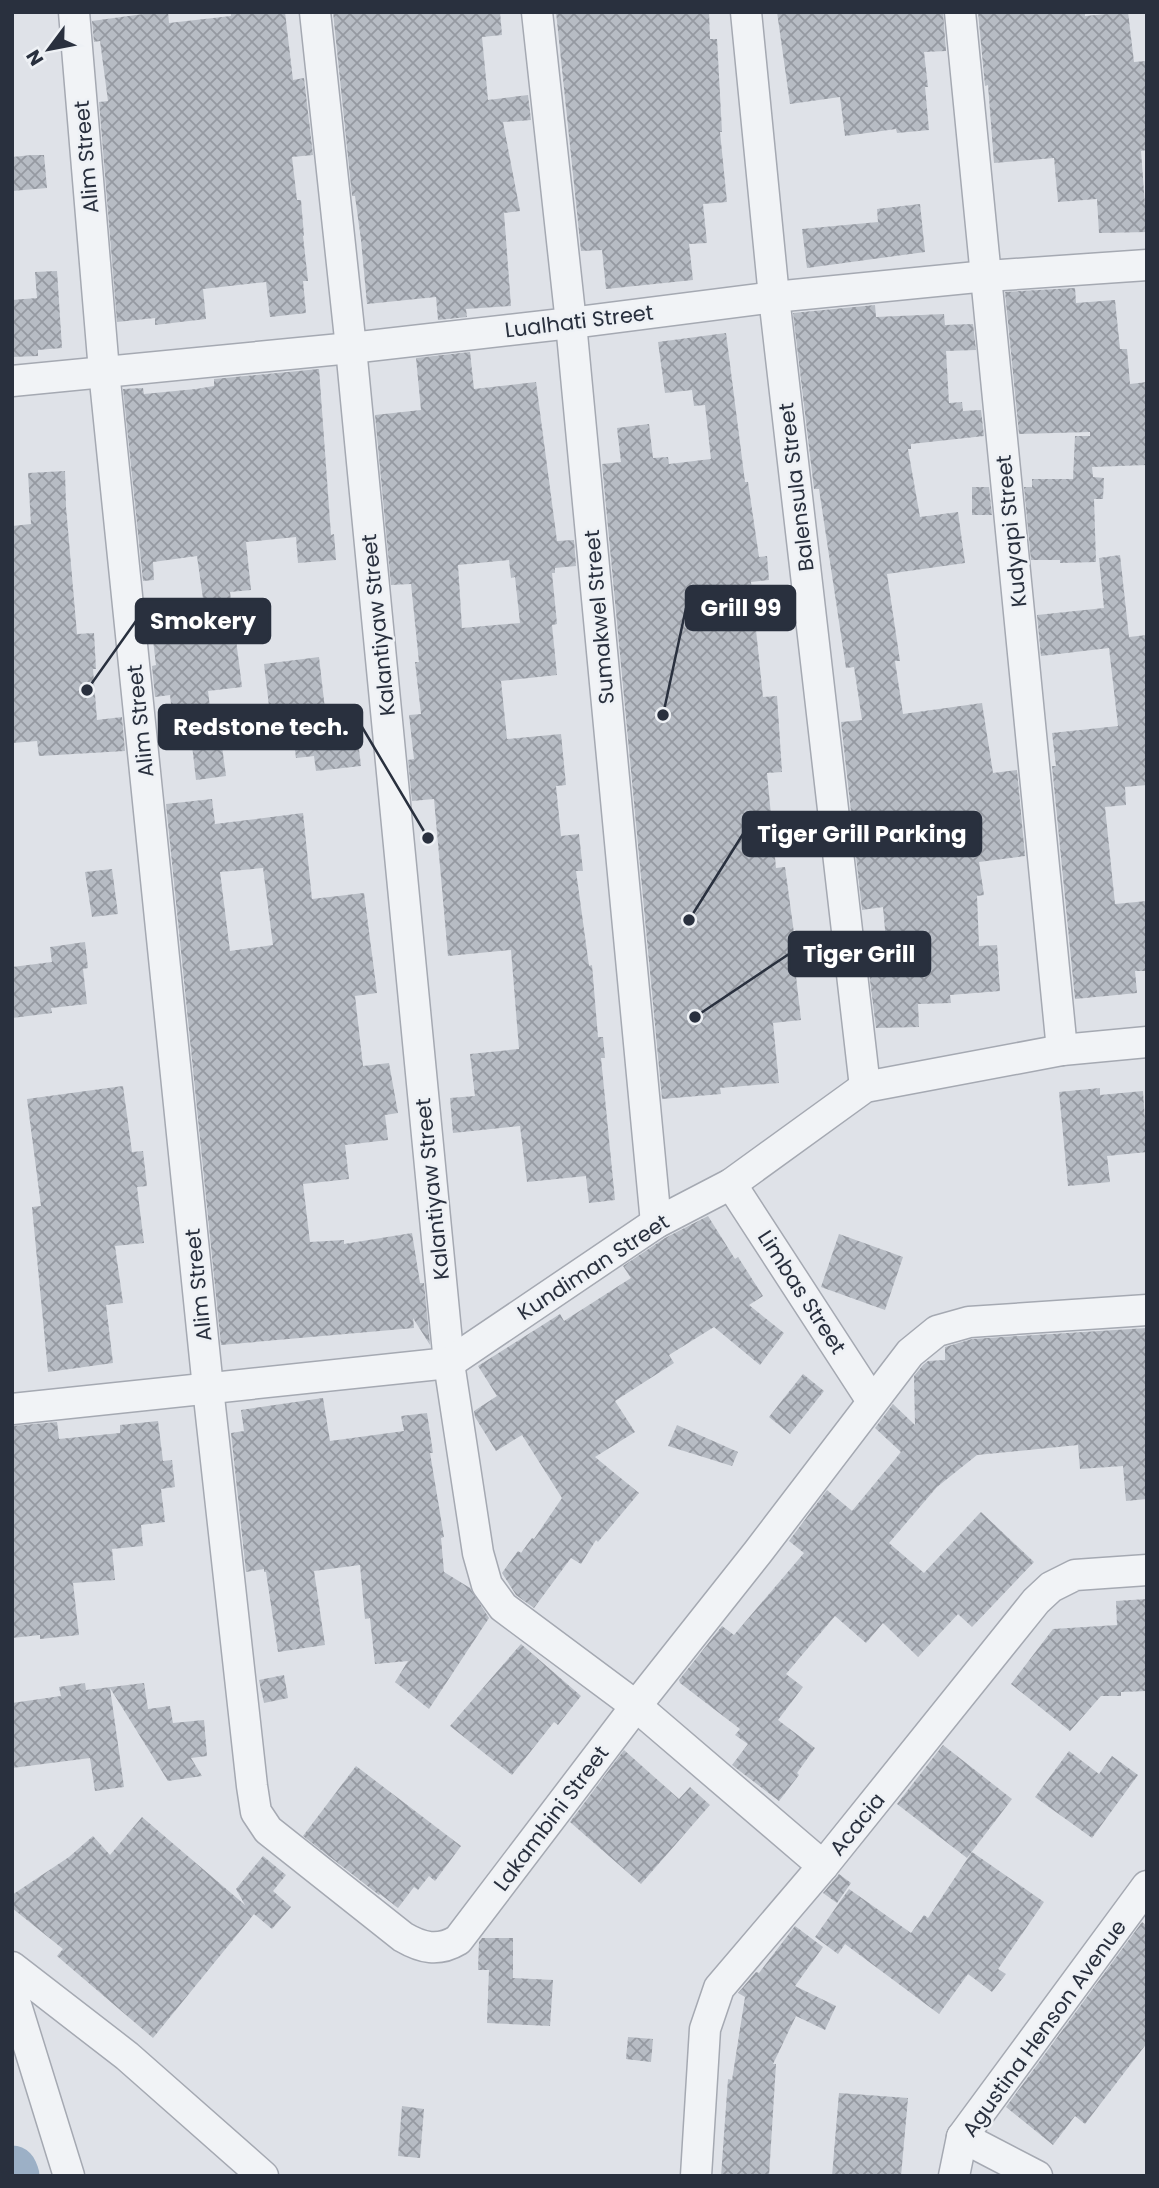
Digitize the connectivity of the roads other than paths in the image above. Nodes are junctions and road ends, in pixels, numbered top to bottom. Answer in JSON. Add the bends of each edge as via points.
{"nodes":[{"id":1,"x":74,"y":12,"type":"edge"},
{"id":2,"x":315,"y":12,"type":"edge"},
{"id":3,"x":537,"y":12,"type":"edge"},
{"id":4,"x":746,"y":12,"type":"edge"},
{"id":5,"x":960,"y":12,"type":"edge"},
{"id":6,"x":1147,"y":265,"type":"edge"},
{"id":7,"x":986,"y":276,"type":"junction"},
{"id":8,"x":774,"y":297,"type":"junction"},
{"id":9,"x":571,"y":323,"type":"junction"},
{"id":10,"x":351,"y":348,"type":"junction"},
{"id":11,"x":104,"y":371,"type":"junction"},
{"id":12,"x":12,"y":381,"type":"edge"},
{"id":13,"x":1147,"y":1042,"type":"edge"},
{"id":14,"x":1062,"y":1050,"type":"junction"},
{"id":15,"x":865,"y":1087,"type":"junction"},
{"id":16,"x":731,"y":1184,"type":"junction"},
{"id":17,"x":656,"y":1223,"type":"junction"},
{"id":18,"x":1147,"y":1310,"type":"edge"},
{"id":19,"x":449,"y":1363,"type":"junction"},
{"id":20,"x":208,"y":1388,"type":"junction"},
{"id":21,"x":872,"y":1401,"type":"junction"},
{"id":22,"x":12,"y":1409,"type":"edge"},
{"id":23,"x":1147,"y":1570,"type":"edge"},
{"id":24,"x":636,"y":1706,"type":"junction"},
{"id":25,"x":824,"y":1866,"type":"junction"},
{"id":26,"x":1147,"y":1885,"type":"edge"},
{"id":27,"x":12,"y":1967,"type":"edge"},
{"id":28,"x":12,"y":1992,"type":"edge"},
{"id":29,"x":962,"y":2137,"type":"junction"},
{"id":30,"x":69,"y":2176,"type":"edge"},
{"id":31,"x":263,"y":2176,"type":"edge"},
{"id":32,"x":696,"y":2176,"type":"edge"},
{"id":33,"x":954,"y":2176,"type":"edge"},
{"id":34,"x":1037,"y":2176,"type":"edge"}],
"edges":[{"from":1,"to":11,"type":"street","name":"Alim Street"},
{"from":2,"to":10,"type":"street","name":"Kalantiyaw Street"},
{"from":3,"to":9,"type":"street","name":"Sumakwel Street"},
{"from":4,"to":8,"type":"street","name":"Balensula Street"},
{"from":5,"to":7,"type":"street","name":"Kudyapi Street"},
{"from":6,"to":7,"type":"street","name":"Lualhati Street"},
{"from":7,"to":8,"type":"street","name":"Lualhati Street"},
{"from":7,"to":14,"type":"street","name":"Kudyapi Street"},
{"from":8,"to":9,"type":"street","name":"Lualhati Street"},
{"from":8,"to":15,"type":"street","name":"Balensula Street"},
{"from":9,"to":10,"type":"street","name":"Lualhati Street"},
{"from":9,"to":17,"type":"street","name":"Sumakwel Street"},
{"from":10,"to":11,"type":"street","name":"Lualhati Street"},
{"from":10,"to":19,"type":"street","name":"Kalantiyaw Street"},
{"from":11,"to":12,"type":"street","name":"Lualhati Street"},
{"from":11,"to":20,"type":"street","name":"Alim Street"},
{"from":13,"to":14,"type":"street","name":"Kundiman Street"},
{"from":14,"to":15,"type":"street","name":"Kundiman Street"},
{"from":15,"to":16,"type":"street","name":"Kundiman Street"},
{"from":16,"to":17,"type":"street","name":"Kundiman Street"},
{"from":16,"to":21,"type":"street","name":"Limbas Street"},
{"from":17,"to":19,"type":"street","name":"Kundiman Street"},
{"from":18,"to":21,"type":"street","name":"Lakambini Street","via":[[969,1322],[937,1331],[910,1353]]},
{"from":19,"to":20,"type":"street","name":"Kundiman Street"},
{"from":19,"to":24,"type":"street","name":"Kalantiyaw Street","via":[[486,1585],[503,1607]]},
{"from":20,"to":22,"type":"street","name":"Kundiman Street"},
{"from":20,"to":24,"type":"street","name":"Lakambini Street","via":[[256,1812],[268,1830],[403,1937],[421,1947],[445,1947],[458,1940]]},
{"from":21,"to":24,"type":"street","name":"Lakambini Street"},
{"from":23,"to":25,"type":"street","name":"Acacia","via":[[1075,1575],[1035,1601]]},
{"from":24,"to":25,"type":"street","name":"Kalantiyaw Street"},
{"from":25,"to":32,"type":"street","name":"Acacia","via":[[719,1988],[705,2029]]},
{"from":26,"to":29,"type":"street","name":"Agustina Henson Avenue"},
{"from":27,"to":31,"type":"street","via":[[127,2056]]},
{"from":28,"to":30,"type":"street"},
{"from":29,"to":33,"type":"street","name":"Agustina Henson Avenue"},
{"from":29,"to":34,"type":"street"}]}
